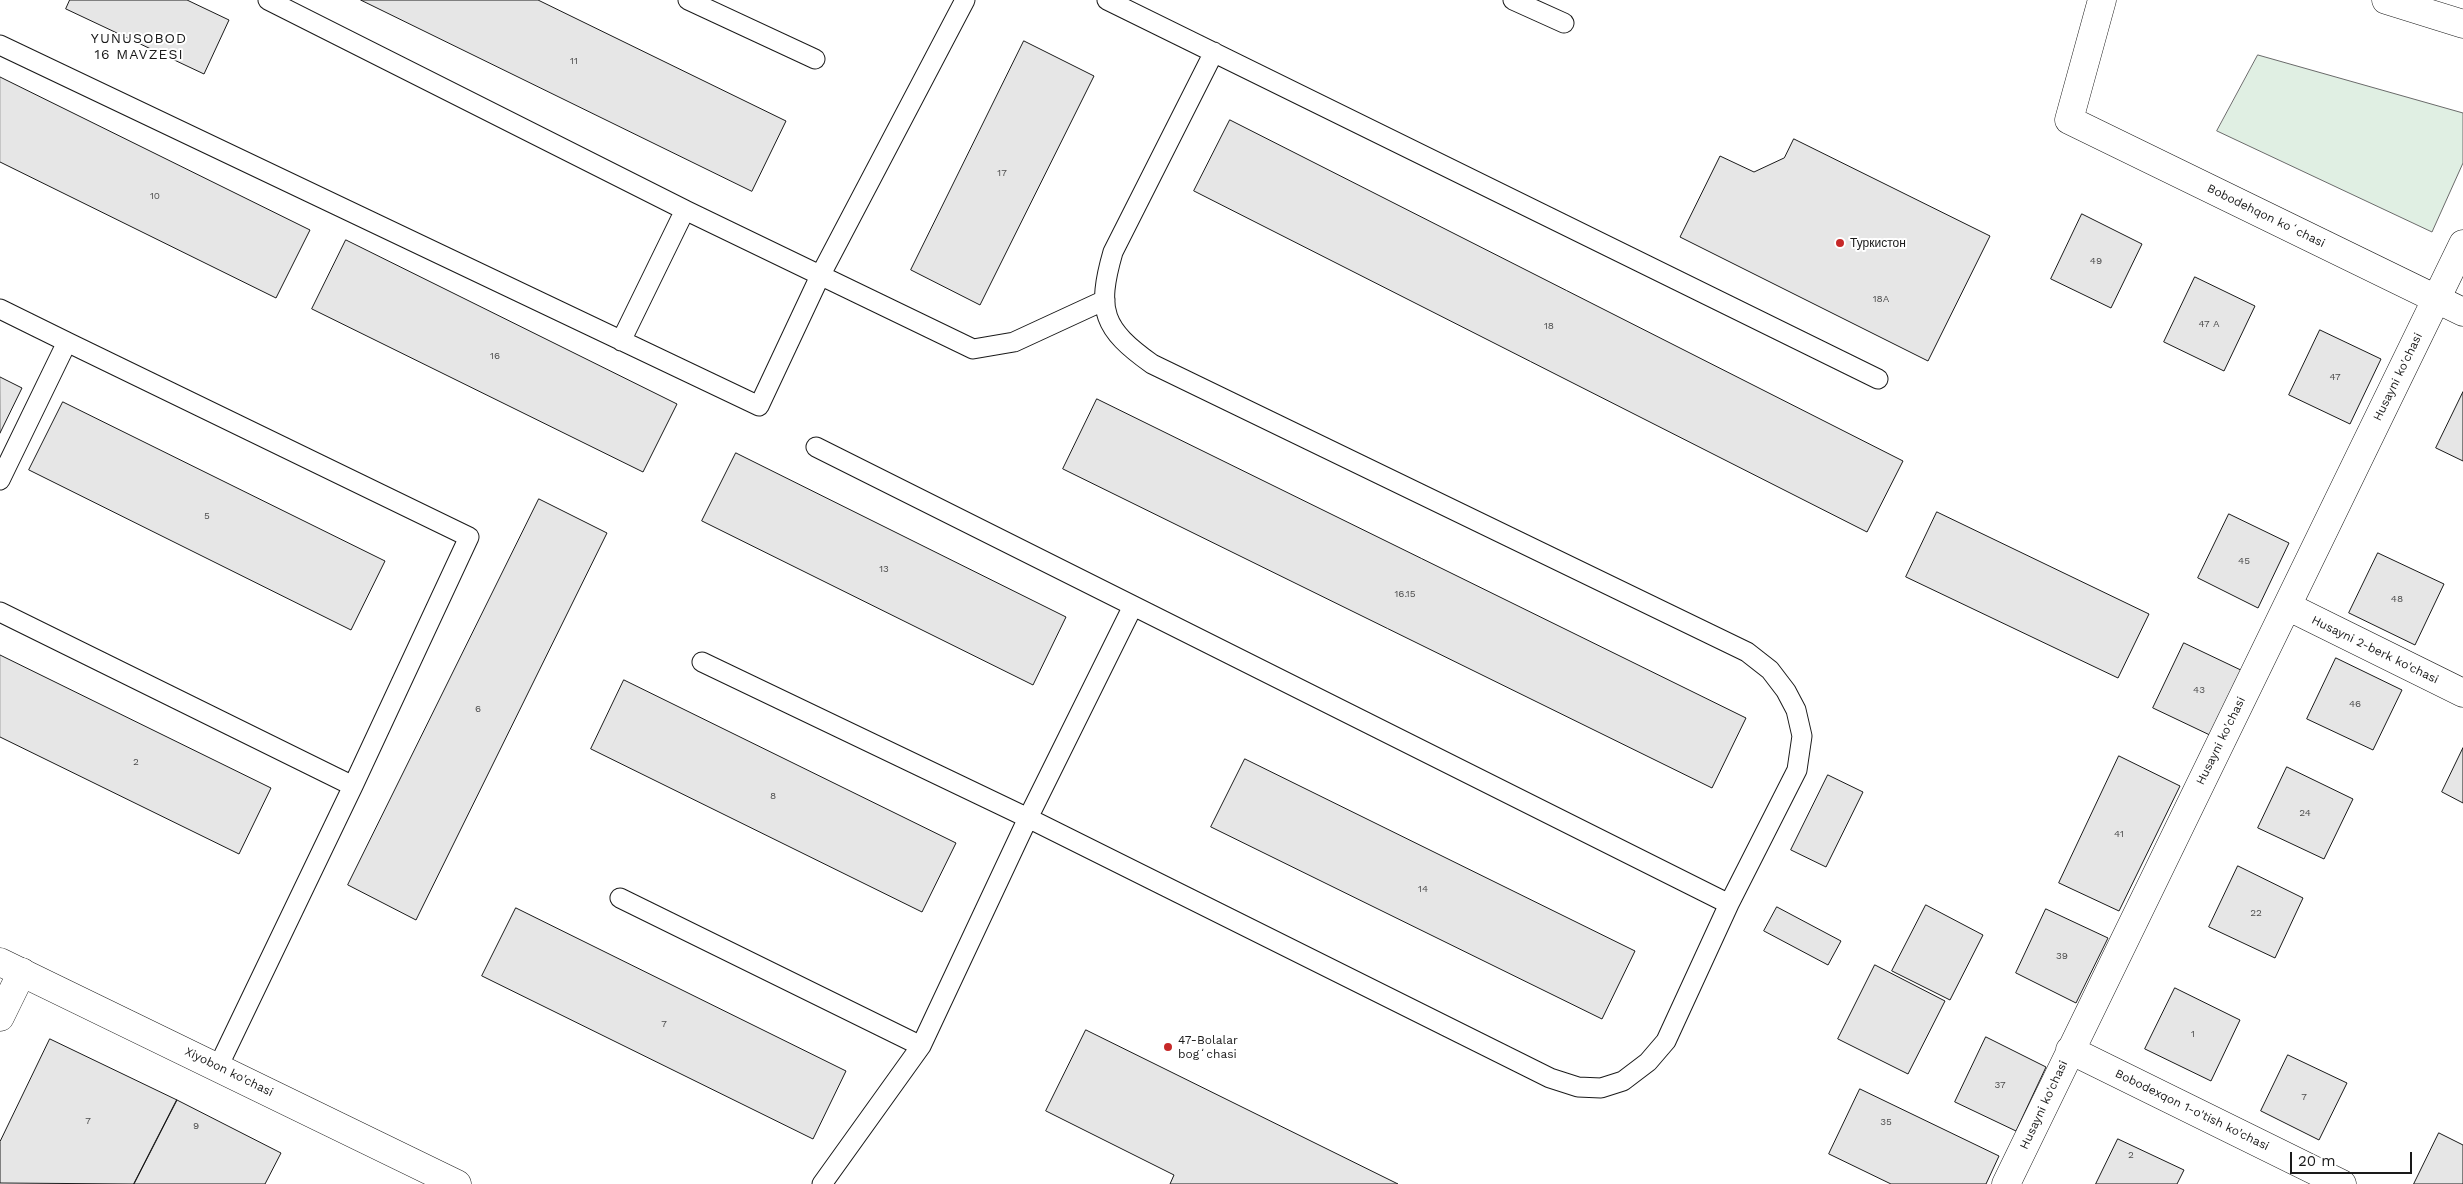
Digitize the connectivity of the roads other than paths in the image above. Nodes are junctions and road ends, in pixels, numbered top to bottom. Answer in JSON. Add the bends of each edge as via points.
{"nodes":[{"id":1,"x":268,"y":0,"type":"edge"},
{"id":2,"x":688,"y":0,"type":"edge"},
{"id":3,"x":965,"y":0,"type":"edge"},
{"id":4,"x":1107,"y":0,"type":"edge"},
{"id":5,"x":1513,"y":0,"type":"edge"},
{"id":6,"x":2102,"y":0,"type":"edge"},
{"id":7,"x":2386,"y":0,"type":"edge"},
{"id":8,"x":1564,"y":23,"type":"dead end"},
{"id":9,"x":2463,"y":24,"type":"edge"},
{"id":10,"x":0,"y":45,"type":"edge"},
{"id":11,"x":1214,"y":52,"type":"junction"},
{"id":12,"x":815,"y":59,"type":"dead end"},
{"id":13,"x":684,"y":210,"type":"junction"},
{"id":14,"x":2463,"y":244,"type":"edge"},
{"id":15,"x":820,"y":276,"type":"junction"},
{"id":16,"x":2436,"y":299,"type":"junction"},
{"id":17,"x":1105,"y":300,"type":"junction"},
{"id":18,"x":0,"y":309,"type":"edge"},
{"id":19,"x":2463,"y":312,"type":"edge"},
{"id":20,"x":621,"y":341,"type":"junction"},
{"id":21,"x":67,"y":342,"type":"junction"},
{"id":22,"x":1878,"y":379,"type":"dead end"},
{"id":23,"x":816,"y":447,"type":"dead end"},
{"id":24,"x":0,"y":480,"type":"edge"},
{"id":25,"x":1133,"y":606,"type":"junction"},
{"id":26,"x":2287,"y":606,"type":"junction"},
{"id":27,"x":0,"y":612,"type":"edge"},
{"id":28,"x":702,"y":662,"type":"dead end"},
{"id":29,"x":2463,"y":693,"type":"edge"},
{"id":30,"x":353,"y":786,"type":"junction"},
{"id":31,"x":1028,"y":818,"type":"junction"},
{"id":32,"x":620,"y":898,"type":"dead end"},
{"id":33,"x":1729,"y":904,"type":"junction"},
{"id":34,"x":11,"y":967,"type":"edge"},
{"id":35,"x":0,"y":1017,"type":"edge"},
{"id":36,"x":921,"y":1046,"type":"junction"},
{"id":37,"x":2070,"y":1050,"type":"junction"},
{"id":38,"x":218,"y":1067,"type":"junction"},
{"id":39,"x":457,"y":1184,"type":"edge"},
{"id":40,"x":822,"y":1184,"type":"edge"},
{"id":41,"x":2006,"y":1184,"type":"edge"},
{"id":42,"x":2342,"y":1184,"type":"edge"}],
"edges":[{"from":1,"to":13,"type":"lane"},
{"from":2,"to":12,"type":"lane"},
{"from":3,"to":15,"type":"lane"},
{"from":4,"to":11,"type":"lane"},
{"from":5,"to":8,"type":"lane"},
{"from":6,"to":16,"type":"main road","name":"Bobodehqon koʻchasi","via":[[2069,120]]},
{"from":7,"to":9,"type":"main road"},
{"from":10,"to":20,"type":"lane"},
{"from":11,"to":17,"type":"lane","via":[[1113,252],[1106,276]]},
{"from":11,"to":22,"type":"lane"},
{"from":13,"to":15,"type":"lane"},
{"from":13,"to":20,"type":"lane"},
{"from":14,"to":16,"type":"main road","name":"Husayni ko'chasi"},
{"from":15,"to":17,"type":"lane","via":[[973,349],[1014,342]]},
{"from":15,"to":20,"type":"lane","via":[[759,406]]},
{"from":16,"to":19,"type":"main road","name":"Bobodehqon koʻchasi"},
{"from":16,"to":26,"type":"main road","name":"Husayni ko'chasi"},
{"from":17,"to":33,"type":"lane","via":[[1110,325],[1126,345],[1152,364],[1747,652],[1770,670],[1796,710],[1802,736],[1797,770]]},
{"from":18,"to":21,"type":"lane"},
{"from":21,"to":24,"type":"lane"},
{"from":21,"to":30,"type":"lane","via":[[469,537]]},
{"from":23,"to":25,"type":"lane"},
{"from":25,"to":31,"type":"lane"},
{"from":25,"to":33,"type":"lane"},
{"from":26,"to":29,"type":"main road","name":"Husayni 2-berk ko'chasi"},
{"from":26,"to":37,"type":"main road","name":"Husayni ko'chasi"},
{"from":27,"to":30,"type":"lane"},
{"from":28,"to":31,"type":"lane"},
{"from":30,"to":38,"type":"lane"},
{"from":31,"to":33,"type":"lane","via":[[1550,1078],[1578,1087],[1601,1088],[1623,1081],[1648,1062],[1666,1041]]},
{"from":31,"to":36,"type":"lane"},
{"from":32,"to":36,"type":"lane"},
{"from":34,"to":35,"type":"main road"},
{"from":34,"to":38,"type":"main road","name":"Xiyobon ko'chasi"},
{"from":36,"to":40,"type":"lane"},
{"from":37,"to":41,"type":"main road","name":"Husayni ko'chasi"},
{"from":37,"to":42,"type":"main road","name":"Bobodexqon 1-o'tish ko'chasi"},
{"from":38,"to":39,"type":"main road","name":"Xiyobon ko'chasi"}]}
